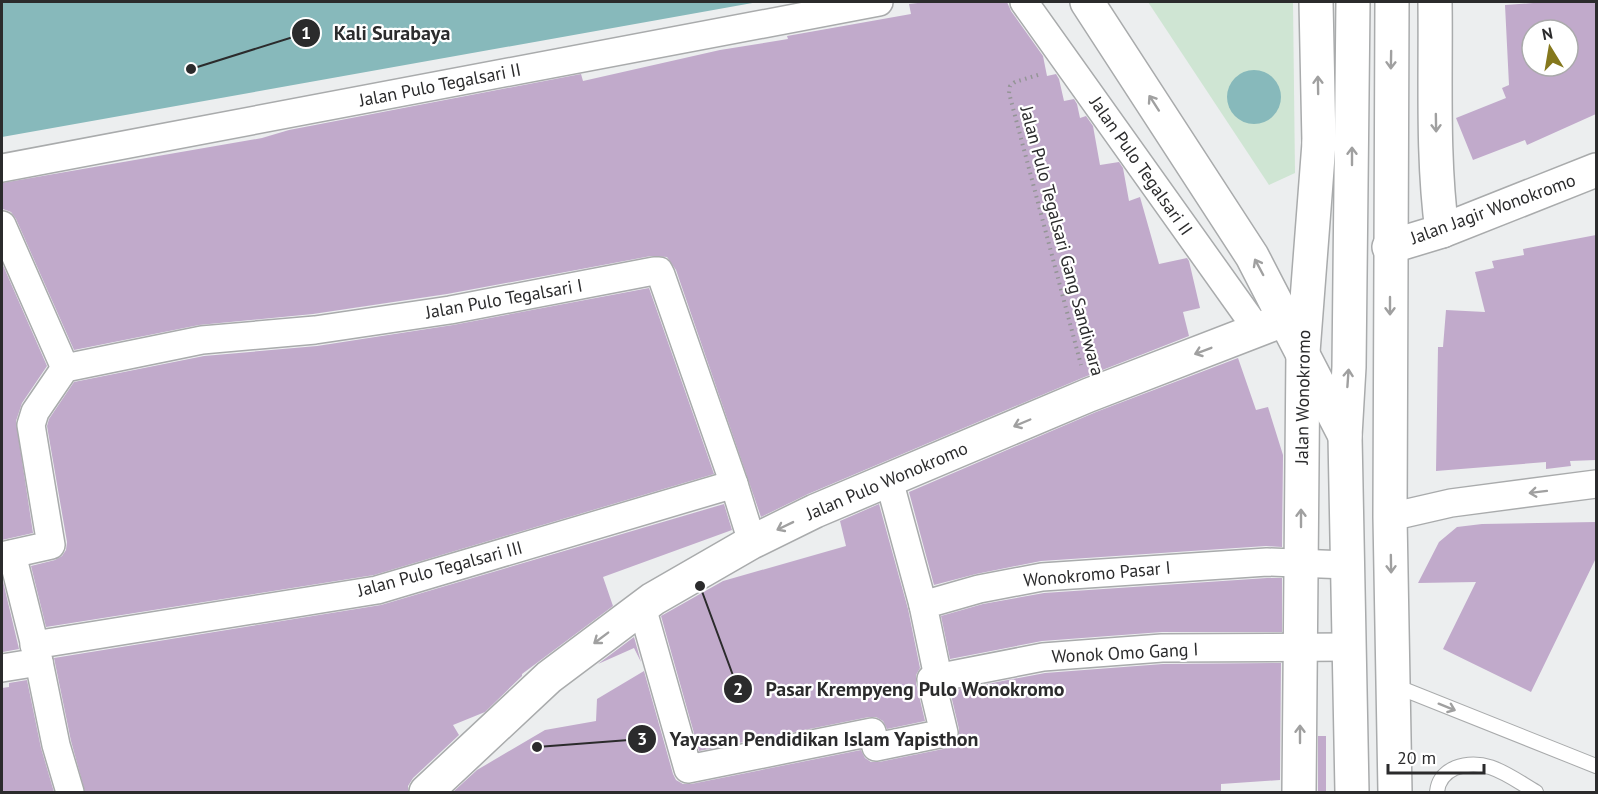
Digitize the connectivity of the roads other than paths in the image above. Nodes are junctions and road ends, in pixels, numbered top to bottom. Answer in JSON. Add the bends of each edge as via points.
{"nodes":[{"id":1,"x":879,"y":2,"type":"edge"},
{"id":2,"x":1024,"y":2,"type":"edge"},
{"id":3,"x":1087,"y":2,"type":"edge"},
{"id":4,"x":1316,"y":2,"type":"edge"},
{"id":5,"x":1353,"y":2,"type":"edge"},
{"id":6,"x":1392,"y":2,"type":"edge"},
{"id":7,"x":1435,"y":2,"type":"edge"},
{"id":8,"x":1319,"y":143,"type":"junction"},
{"id":9,"x":2,"y":168,"type":"edge"},
{"id":10,"x":1596,"y":170,"type":"edge"},
{"id":11,"x":2,"y":225,"type":"edge"},
{"id":12,"x":1442,"y":231,"type":"junction"},
{"id":13,"x":1351,"y":235,"type":"junction"},
{"id":14,"x":1389,"y":247,"type":"junction"},
{"id":15,"x":1272,"y":324,"type":"junction"},
{"id":16,"x":1303,"y":352,"type":"junction"},
{"id":17,"x":65,"y":368,"type":"junction"},
{"id":18,"x":1345,"y":436,"type":"junction"},
{"id":19,"x":889,"y":480,"type":"junction"},
{"id":20,"x":734,"y":484,"type":"junction"},
{"id":21,"x":1596,"y":484,"type":"edge"},
{"id":22,"x":1390,"y":517,"type":"junction"},
{"id":23,"x":752,"y":542,"type":"junction"},
{"id":24,"x":7,"y":555,"type":"edge"},
{"id":25,"x":1347,"y":565,"type":"junction"},
{"id":26,"x":923,"y":605,"type":"junction"},
{"id":27,"x":642,"y":608,"type":"junction"},
{"id":28,"x":1349,"y":647,"type":"junction"},
{"id":29,"x":37,"y":653,"type":"junction"},
{"id":30,"x":2,"y":668,"type":"edge"},
{"id":31,"x":938,"y":677,"type":"junction"},
{"id":32,"x":1393,"y":685,"type":"junction"},
{"id":33,"x":1596,"y":766,"type":"edge"},
{"id":34,"x":70,"y":792,"type":"edge"},
{"id":35,"x":426,"y":792,"type":"edge"},
{"id":36,"x":1299,"y":792,"type":"edge"},
{"id":37,"x":1352,"y":792,"type":"edge"},
{"id":38,"x":1395,"y":792,"type":"edge"},
{"id":39,"x":1437,"y":792,"type":"edge"},
{"id":40,"x":1536,"y":792,"type":"edge"}],
"edges":[{"from":1,"to":9,"type":"street","name":"Jalan Pulo Tegalsari II"},
{"from":2,"to":15,"type":"street","name":"Jalan Pulo Tegalsari II"},
{"from":15,"to":3,"type":"main road","one_way":true,"via":[[1252,256]]},
{"from":8,"to":4,"type":"main road","name":"Jalan Wonokromo","one_way":true},
{"from":13,"to":5,"type":"main road","one_way":true},
{"from":6,"to":14,"type":"main road","one_way":true},
{"from":7,"to":12,"type":"main road","one_way":true,"via":[[1436,161]]},
{"from":8,"to":13,"type":"main road"},
{"from":8,"to":16,"type":"main road","name":"Jalan Wonokromo"},
{"from":10,"to":12,"type":"main road","name":"Jalan Jagir Wonokromo"},
{"from":11,"to":17,"type":"street"},
{"from":12,"to":14,"type":"main road","name":"Jalan Jagir Wonokromo"},
{"from":18,"to":13,"type":"main road","one_way":true},
{"from":14,"to":22,"type":"main road","one_way":true},
{"from":15,"to":16,"type":"main road"},
{"from":15,"to":19,"type":"main road","name":"Jalan Pulo Wonokromo","one_way":true,"via":[[1089,395]]},
{"from":16,"to":18,"type":"main road"},
{"from":36,"to":16,"type":"main road","name":"Jalan Wonokromo","one_way":true},
{"from":17,"to":20,"type":"street","name":"Jalan Pulo Tegalsari I","via":[[202,340],[315,330],[450,310],[659,271]]},
{"from":17,"to":24,"type":"street","via":[[32,417],[51,545]]},
{"from":18,"to":25,"type":"main road"},
{"from":19,"to":23,"type":"main road","name":"Jalan Pulo Wonokromo","one_way":true},
{"from":19,"to":26,"type":"street"},
{"from":20,"to":23,"type":"street","name":"Jalan Pulo Tegalsari I"},
{"from":20,"to":29,"type":"street","name":"Jalan Pulo Tegalsari III","via":[[377,590]]},
{"from":21,"to":22,"type":"street","one_way":true,"via":[[1451,503]]},
{"from":22,"to":32,"type":"main road","one_way":true},
{"from":23,"to":27,"type":"main road","name":"Jalan Pulo Wonokromo"},
{"from":24,"to":29,"type":"street"},
{"from":25,"to":26,"type":"street","name":"Wonokromo Pasar I","via":[[1267,562],[1042,577]]},
{"from":25,"to":28,"type":"main road"},
{"from":26,"to":31,"type":"street"},
{"from":27,"to":31,"type":"street","via":[[688,769],[872,732],[876,747],[944,732],[931,679]]},
{"from":27,"to":35,"type":"main road","name":"Jalan Pulo Wonokromo","one_way":true,"via":[[549,677]]},
{"from":28,"to":31,"type":"street","name":"Wonok Omo Gang I","via":[[1162,648],[1043,657]]},
{"from":28,"to":37,"type":"main road"},
{"from":29,"to":30,"type":"street","name":"Jalan Pulo Tegalsari III"},
{"from":29,"to":34,"type":"street"},
{"from":32,"to":33,"type":"lane","one_way":true},
{"from":32,"to":38,"type":"main road"},
{"from":39,"to":40,"type":"lane","via":[[1441,778],[1449,770],[1473,763],[1497,769]]}]}
